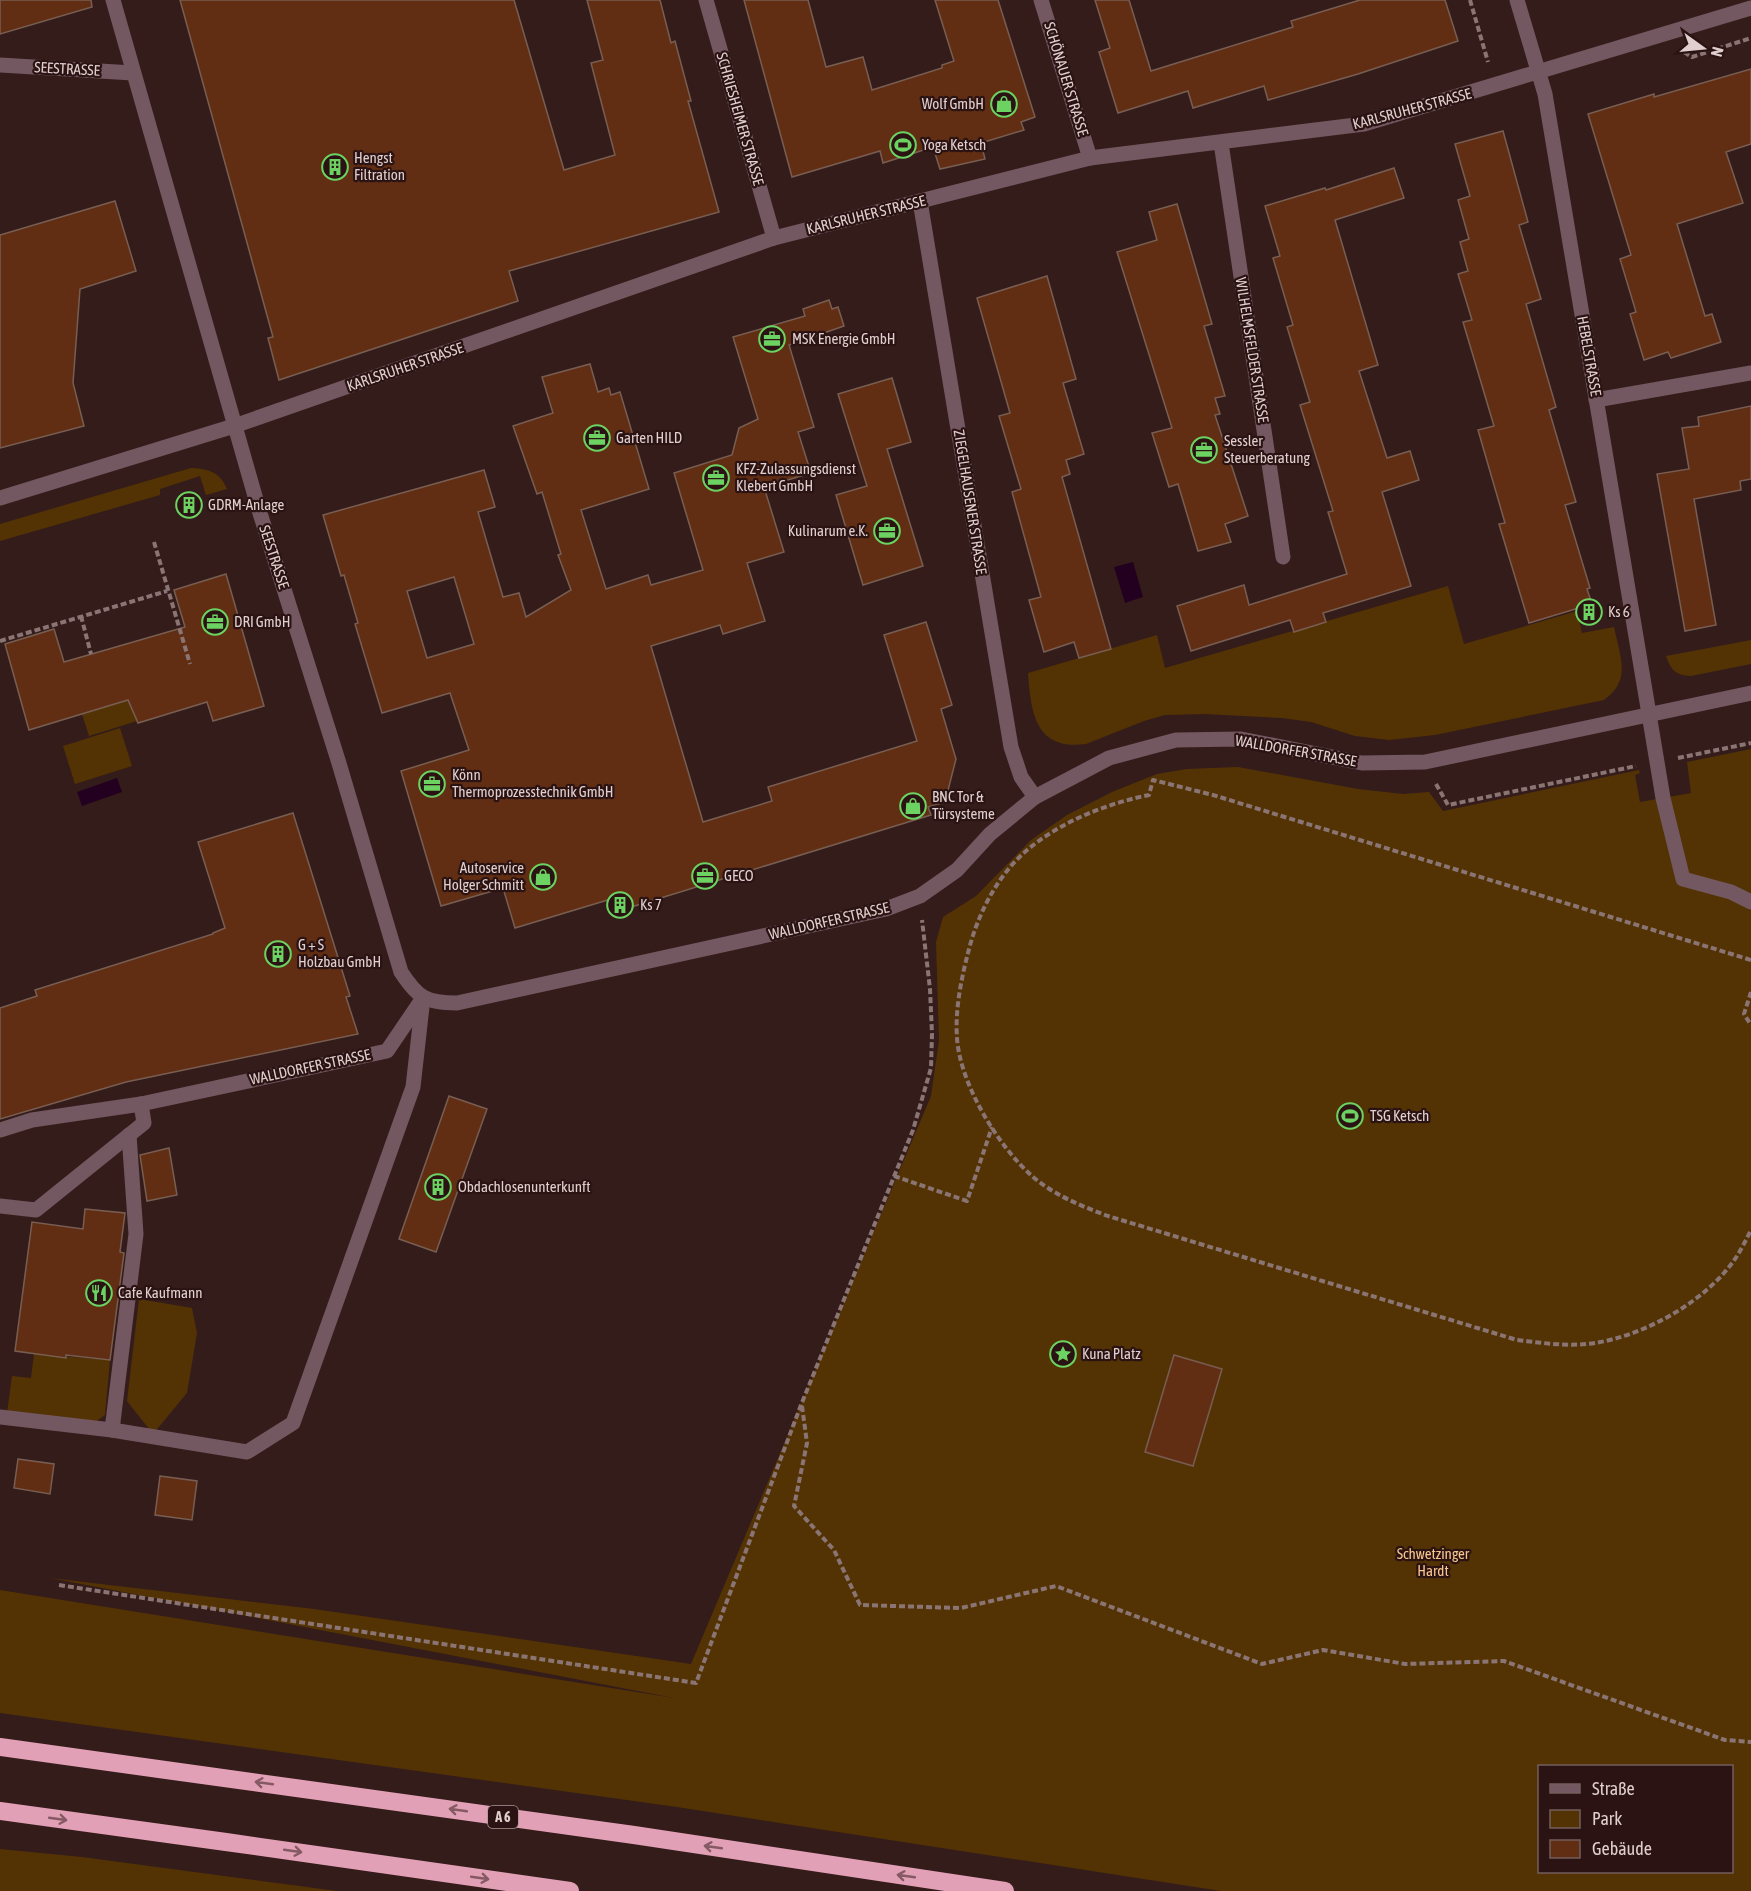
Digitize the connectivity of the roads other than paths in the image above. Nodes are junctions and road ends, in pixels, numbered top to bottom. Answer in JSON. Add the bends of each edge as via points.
{"nodes":[{"id":1,"x":113,"y":0,"type":"edge"},
{"id":2,"x":706,"y":0,"type":"edge"},
{"id":3,"x":1041,"y":0,"type":"edge"},
{"id":4,"x":1517,"y":0,"type":"edge"},
{"id":5,"x":1751,"y":8,"type":"edge"},
{"id":6,"x":0,"y":65,"type":"edge"},
{"id":7,"x":1539,"y":72,"type":"junction"},
{"id":8,"x":133,"y":73,"type":"junction"},
{"id":9,"x":1221,"y":143,"type":"junction"},
{"id":10,"x":1090,"y":158,"type":"junction"},
{"id":11,"x":920,"y":201,"type":"junction"},
{"id":12,"x":774,"y":238,"type":"junction"},
{"id":13,"x":1751,"y":373,"type":"edge"},
{"id":14,"x":1596,"y":400,"type":"junction"},
{"id":15,"x":234,"y":426,"type":"junction"},
{"id":16,"x":0,"y":498,"type":"edge"},
{"id":17,"x":1283,"y":557,"type":"dead end"},
{"id":18,"x":1751,"y":693,"type":"edge"},
{"id":19,"x":1648,"y":714,"type":"junction"},
{"id":20,"x":1035,"y":797,"type":"junction"},
{"id":21,"x":1751,"y":902,"type":"edge"},
{"id":22,"x":423,"y":998,"type":"junction"},
{"id":23,"x":141,"y":1104,"type":"junction"},
{"id":24,"x":0,"y":1130,"type":"edge"},
{"id":25,"x":129,"y":1135,"type":"junction"},
{"id":26,"x":0,"y":1206,"type":"edge"},
{"id":27,"x":0,"y":1417,"type":"edge"},
{"id":28,"x":112,"y":1430,"type":"junction"},
{"id":29,"x":0,"y":1747,"type":"edge"},
{"id":30,"x":0,"y":1812,"type":"edge"},
{"id":31,"x":570,"y":1891,"type":"edge"},
{"id":32,"x":1005,"y":1891,"type":"edge"}],
"edges":[{"from":1,"to":8,"type":"street","name":"SEESTRASSE"},
{"from":2,"to":12,"type":"street","name":"SCHRIESHEIMER STRASSE"},
{"from":3,"to":10,"type":"street","name":"SCHÖNAUER STRASSE"},
{"from":4,"to":7,"type":"street","name":"HEBELSTRASSE"},
{"from":5,"to":7,"type":"street","name":"KARLSRUHER STRASSE"},
{"from":6,"to":8,"type":"street","name":"SEESTRASSE"},
{"from":7,"to":9,"type":"street","name":"KARLSRUHER STRASSE","via":[[1364,124]]},
{"from":7,"to":14,"type":"street","name":"HEBELSTRASSE"},
{"from":8,"to":15,"type":"street","name":"SEESTRASSE"},
{"from":9,"to":10,"type":"street","name":"KARLSRUHER STRASSE"},
{"from":9,"to":17,"type":"street","name":"WILHELMSFELDER STRASSE"},
{"from":10,"to":11,"type":"street","name":"KARLSRUHER STRASSE"},
{"from":11,"to":12,"type":"street","name":"KARLSRUHER STRASSE"},
{"from":11,"to":20,"type":"street","name":"ZIEGELHAUSENER STRASSE","via":[[1011,747],[1021,777]]},
{"from":12,"to":15,"type":"street","name":"KARLSRUHER STRASSE"},
{"from":13,"to":14,"type":"street"},
{"from":14,"to":19,"type":"street","name":"HEBELSTRASSE"},
{"from":15,"to":16,"type":"street","name":"KARLSRUHER STRASSE"},
{"from":15,"to":22,"type":"street","name":"SEESTRASSE","via":[[401,972]]},
{"from":18,"to":19,"type":"street","name":"WALLDORFER STRASSE"},
{"from":19,"to":20,"type":"street","name":"WALLDORFER STRASSE","via":[[1425,762],[1362,763],[1242,739],[1176,740],[1109,758]]},
{"from":19,"to":21,"type":"street","name":"HEBELSTRASSE","via":[[1683,879],[1731,892]]},
{"from":20,"to":22,"type":"street","name":"WALLDORFER STRASSE","via":[[990,834],[957,870],[920,896],[886,909],[457,1003]]},
{"from":22,"to":23,"type":"street","name":"WALLDORFER STRASSE","via":[[387,1051]]},
{"from":22,"to":28,"type":"street","via":[[413,1087],[293,1423],[247,1452]]},
{"from":23,"to":24,"type":"street","name":"WALLDORFER STRASSE","via":[[32,1120]]},
{"from":23,"to":25,"type":"street","via":[[144,1123]]},
{"from":25,"to":26,"type":"street","via":[[36,1210]]},
{"from":25,"to":28,"type":"street","via":[[136,1234]]},
{"from":27,"to":28,"type":"street"},
{"from":32,"to":29,"type":"highway","number":"A 6","one_way":true},
{"from":30,"to":31,"type":"highway","one_way":true}]}
